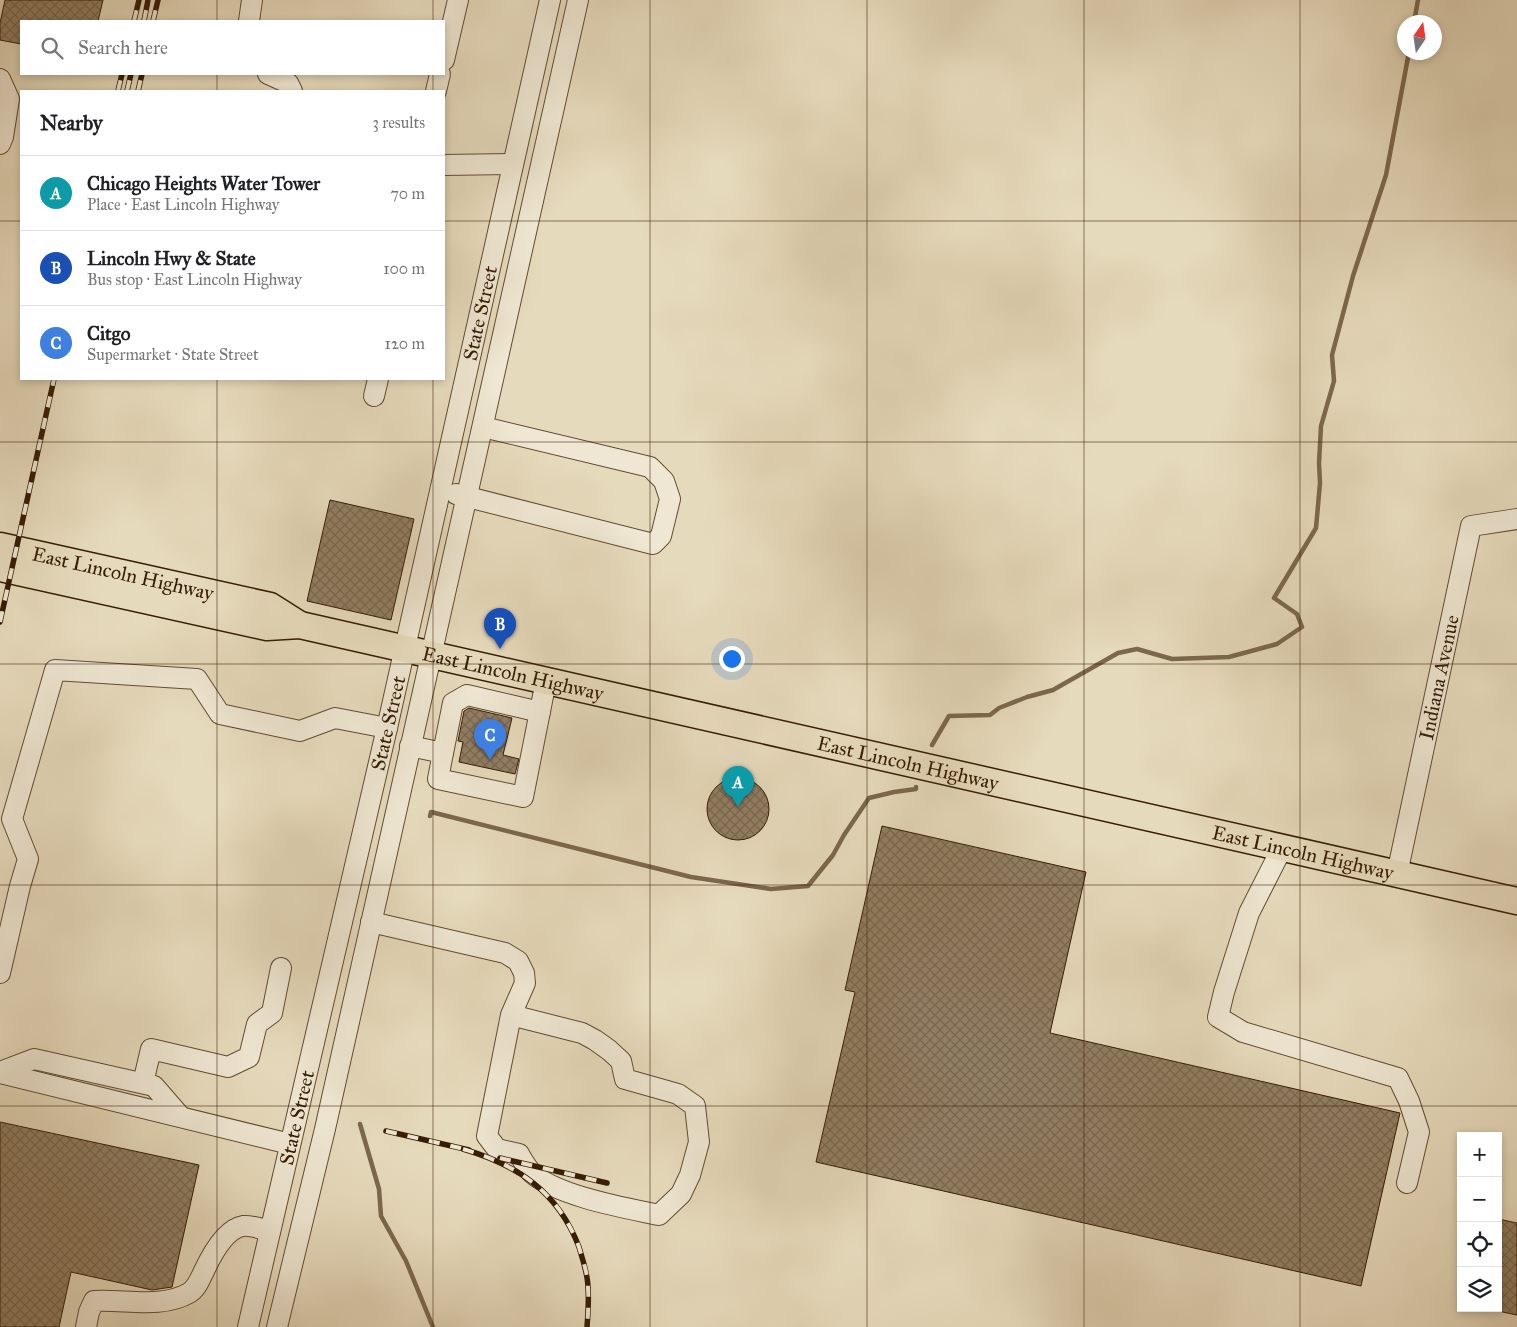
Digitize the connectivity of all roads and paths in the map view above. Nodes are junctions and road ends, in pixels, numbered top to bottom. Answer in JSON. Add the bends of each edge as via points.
{"nodes":[{"id":1,"x":252,"y":0,"type":"edge"},
{"id":2,"x":458,"y":0,"type":"edge"},
{"id":3,"x":550,"y":0,"type":"edge"},
{"id":4,"x":578,"y":0,"type":"edge"},
{"id":5,"x":249,"y":20,"type":"edge"},
{"id":6,"x":445,"y":56,"type":"edge"},
{"id":7,"x":270,"y":75,"type":"edge"},
{"id":8,"x":440,"y":75,"type":"edge"},
{"id":9,"x":0,"y":79,"type":"edge"},
{"id":10,"x":292,"y":90,"type":"edge"},
{"id":11,"x":436,"y":90,"type":"edge"},
{"id":12,"x":0,"y":144,"type":"edge"},
{"id":13,"x":513,"y":164,"type":"junction"},
{"id":14,"x":445,"y":165,"type":"edge"},
{"id":15,"x":483,"y":427,"type":"junction"},
{"id":16,"x":441,"y":490,"type":"junction"},
{"id":17,"x":468,"y":496,"type":"junction"},
{"id":18,"x":1517,"y":519,"type":"edge"},
{"id":19,"x":0,"y":546,"type":"edge"},
{"id":20,"x":0,"y":568,"type":"edge"},
{"id":21,"x":300,"y":625,"type":"junction"},
{"id":22,"x":405,"y":649,"type":"junction"},
{"id":23,"x":430,"y":655,"type":"junction"},
{"id":24,"x":473,"y":665,"type":"junction"},
{"id":25,"x":546,"y":681,"type":"junction"},
{"id":26,"x":467,"y":695,"type":"junction"},
{"id":27,"x":540,"y":712,"type":"junction"},
{"id":28,"x":387,"y":728,"type":"junction"},
{"id":29,"x":410,"y":746,"type":"junction"},
{"id":30,"x":443,"y":753,"type":"junction"},
{"id":31,"x":1282,"y":848,"type":"junction"},
{"id":32,"x":1398,"y":874,"type":"junction"},
{"id":33,"x":1517,"y":901,"type":"edge"},
{"id":34,"x":371,"y":922,"type":"junction"},
{"id":35,"x":281,"y":968,"type":"dead end"},
{"id":36,"x":0,"y":973,"type":"edge"},
{"id":37,"x":511,"y":1015,"type":"junction"},
{"id":38,"x":0,"y":1072,"type":"edge"},
{"id":39,"x":143,"y":1083,"type":"junction"},
{"id":40,"x":180,"y":1116,"type":"junction"},
{"id":41,"x":290,"y":1144,"type":"junction"},
{"id":42,"x":1407,"y":1183,"type":"dead end"},
{"id":43,"x":270,"y":1231,"type":"junction"},
{"id":44,"x":86,"y":1327,"type":"edge"},
{"id":45,"x":248,"y":1327,"type":"edge"},
{"id":46,"x":277,"y":1327,"type":"edge"}],
"edges":[{"from":1,"to":5,"type":"street"},
{"from":2,"to":6,"type":"street"},
{"from":3,"to":13,"type":"street","name":"State Street"},
{"from":4,"to":15,"type":"street","name":"State Street"},
{"from":7,"to":10,"type":"street","via":[[288,83]]},
{"from":8,"to":11,"type":"street"},
{"from":9,"to":12,"type":"street","via":[[10,99]]},
{"from":13,"to":14,"type":"street"},
{"from":13,"to":16,"type":"street","name":"State Street"},
{"from":15,"to":17,"type":"street","name":"State Street"},
{"from":15,"to":17,"type":"street","via":[[650,468],[664,481],[670,499],[661,536],[653,544]]},
{"from":16,"to":17,"type":"street"},
{"from":16,"to":22,"type":"street","name":"State Street"},
{"from":17,"to":23,"type":"street","name":"State Street"},
{"from":18,"to":32,"type":"street","name":"Indiana Avenue","via":[[1471,526]]},
{"from":19,"to":21,"type":"main road","name":"East Lincoln Highway","via":[[270,606]]},
{"from":20,"to":21,"type":"main road","name":"East Lincoln Highway","via":[[267,627]]},
{"from":21,"to":22,"type":"main road","name":"East Lincoln Highway"},
{"from":22,"to":23,"type":"main road","name":"East Lincoln Highway"},
{"from":22,"to":28,"type":"street","name":"State Street"},
{"from":23,"to":24,"type":"main road","name":"East Lincoln Highway"},
{"from":23,"to":29,"type":"street","name":"State Street"},
{"from":24,"to":25,"type":"main road","name":"East Lincoln Highway"},
{"from":24,"to":26,"type":"street"},
{"from":25,"to":27,"type":"street"},
{"from":25,"to":31,"type":"main road","name":"East Lincoln Highway"},
{"from":26,"to":27,"type":"street"},
{"from":26,"to":30,"type":"street","via":[[453,703]]},
{"from":27,"to":30,"type":"street","via":[[524,797],[438,779]]},
{"from":28,"to":36,"type":"street","via":[[335,718],[300,731],[220,714],[197,679],[55,670],[12,819],[28,859]]},
{"from":28,"to":41,"type":"street","name":"State Street"},
{"from":29,"to":30,"type":"street"},
{"from":29,"to":34,"type":"street","name":"State Street"},
{"from":31,"to":32,"type":"main road","name":"East Lincoln Highway"},
{"from":31,"to":42,"type":"street","via":[[1249,913],[1218,1017],[1243,1032],[1398,1078],[1418,1132]]},
{"from":32,"to":33,"type":"main road","name":"East Lincoln Highway"},
{"from":34,"to":37,"type":"street","via":[[505,953],[518,961],[525,983]]},
{"from":34,"to":46,"type":"street","name":"State Street"},
{"from":35,"to":39,"type":"street","via":[[272,1013],[257,1024],[249,1057],[228,1066],[151,1049]]},
{"from":37,"to":37,"type":"street","via":[[486,1136],[497,1149],[519,1154],[533,1174],[550,1185],[614,1206],[659,1215],[680,1194],[690,1174],[699,1142],[695,1106],[678,1094],[625,1080],[621,1061],[582,1033]]},
{"from":38,"to":39,"type":"street","via":[[34,1059]]},
{"from":38,"to":40,"type":"street"},
{"from":39,"to":40,"type":"street","via":[[154,1086]]},
{"from":40,"to":41,"type":"street"},
{"from":41,"to":43,"type":"street","name":"State Street"},
{"from":43,"to":44,"type":"street","via":[[243,1226],[229,1234],[213,1252],[198,1284],[190,1292],[170,1301],[94,1301]]},
{"from":43,"to":45,"type":"street","name":"State Street"}]}
